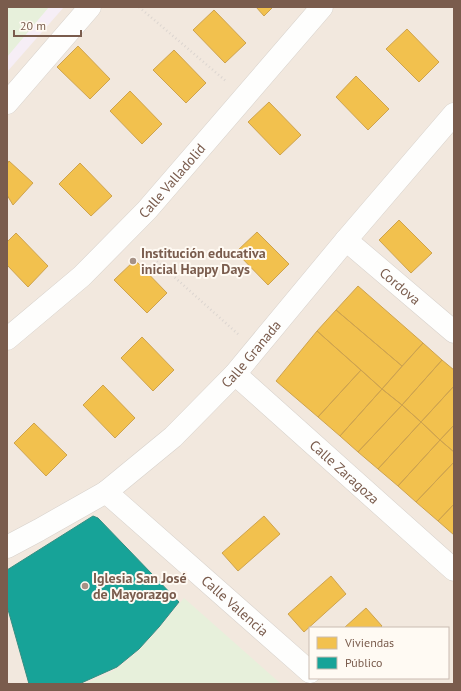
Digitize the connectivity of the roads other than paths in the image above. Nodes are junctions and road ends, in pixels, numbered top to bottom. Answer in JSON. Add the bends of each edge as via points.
{"nodes":[{"id":1,"x":90,"y":7,"type":"edge"},
{"id":2,"x":322,"y":7,"type":"edge"},
{"id":3,"x":7,"y":103,"type":"edge"},
{"id":4,"x":454,"y":114,"type":"edge"},
{"id":5,"x":346,"y":240,"type":"junction"},
{"id":6,"x":454,"y":332,"type":"edge"},
{"id":7,"x":7,"y":339,"type":"edge"},
{"id":8,"x":235,"y":374,"type":"junction"},
{"id":9,"x":106,"y":492,"type":"junction"},
{"id":10,"x":7,"y":547,"type":"edge"},
{"id":11,"x":454,"y":570,"type":"edge"},
{"id":12,"x":309,"y":671,"type":"edge"}],
"edges":[{"from":1,"to":3,"type":"street"},
{"from":2,"to":7,"type":"street","name":"Calle Valladolid","via":[[147,210],[82,276]]},
{"from":4,"to":5,"type":"street","name":"Calle Granada"},
{"from":5,"to":6,"type":"street","name":"Cordova"},
{"from":5,"to":8,"type":"street","name":"Calle Granada"},
{"from":8,"to":9,"type":"street","name":"Calle Granada","via":[[173,437]]},
{"from":8,"to":11,"type":"street","name":"Calle Zaragoza"},
{"from":9,"to":10,"type":"street","name":"Calle Granada"},
{"from":9,"to":12,"type":"street","name":"Calle Valencia"}]}
